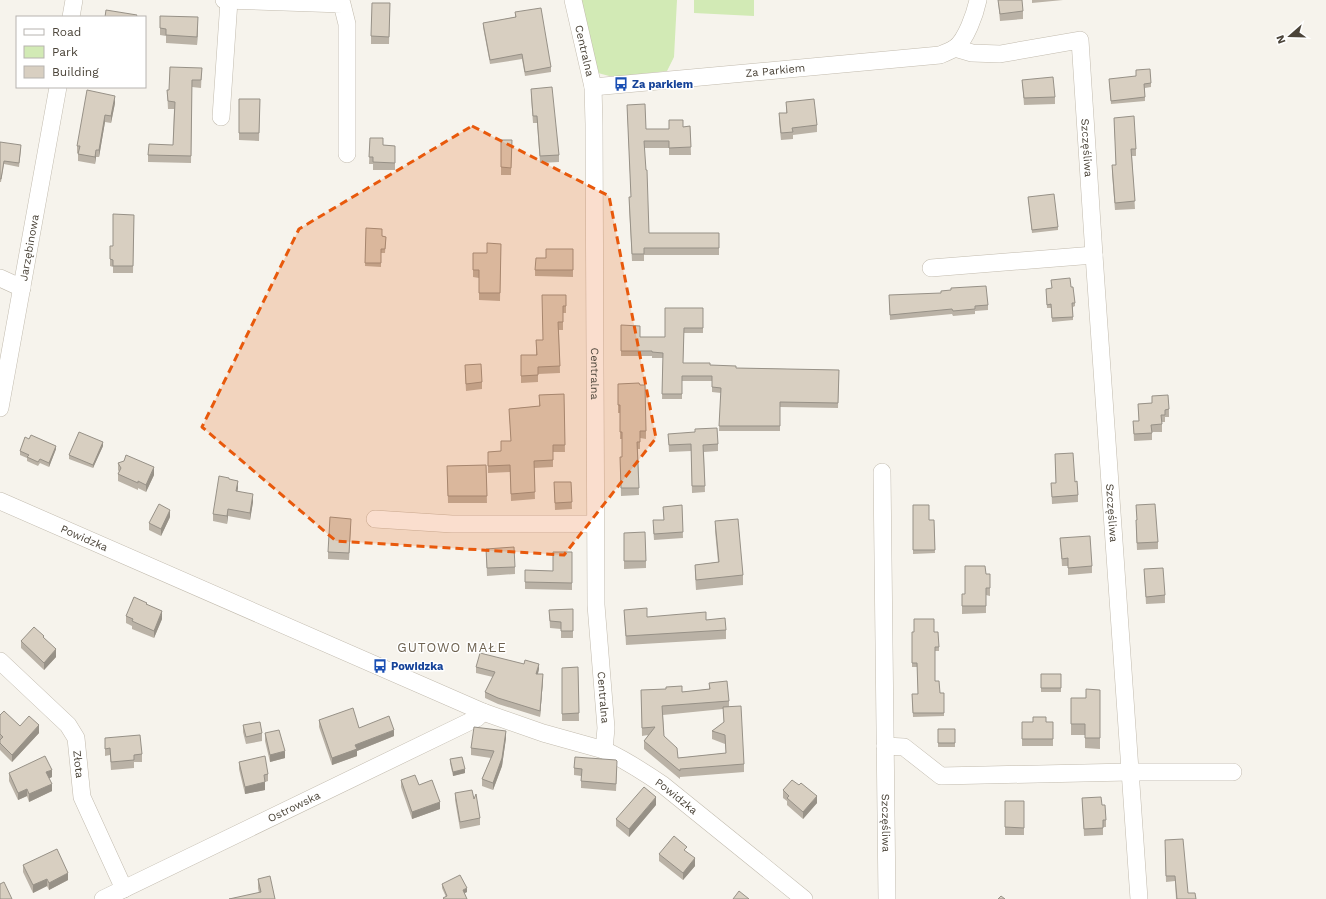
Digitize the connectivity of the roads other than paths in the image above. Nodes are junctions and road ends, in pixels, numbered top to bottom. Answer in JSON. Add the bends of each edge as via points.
{"nodes":[{"id":1,"x":74,"y":0,"type":"edge"},
{"id":2,"x":224,"y":0,"type":"edge"},
{"id":3,"x":229,"y":0,"type":"edge"},
{"id":4,"x":573,"y":0,"type":"edge"},
{"id":5,"x":978,"y":0,"type":"edge"},
{"id":6,"x":71,"y":16,"type":"edge"},
{"id":7,"x":955,"y":48,"type":"junction"},
{"id":8,"x":593,"y":87,"type":"junction"},
{"id":9,"x":58,"y":88,"type":"edge"},
{"id":10,"x":221,"y":117,"type":"dead end"},
{"id":11,"x":347,"y":154,"type":"dead end"},
{"id":12,"x":1094,"y":255,"type":"junction"},
{"id":13,"x":931,"y":268,"type":"dead end"},
{"id":14,"x":0,"y":278,"type":"edge"},
{"id":15,"x":22,"y":288,"type":"junction"},
{"id":16,"x":0,"y":408,"type":"edge"},
{"id":17,"x":882,"y":472,"type":"dead end"},
{"id":18,"x":0,"y":501,"type":"edge"},
{"id":19,"x":374,"y":519,"type":"dead end"},
{"id":20,"x":595,"y":524,"type":"junction"},
{"id":21,"x":0,"y":661,"type":"edge"},
{"id":22,"x":483,"y":712,"type":"junction"},
{"id":23,"x":885,"y":746,"type":"junction"},
{"id":24,"x":604,"y":750,"type":"junction"},
{"id":25,"x":1129,"y":772,"type":"junction"},
{"id":26,"x":1233,"y":772,"type":"dead end"},
{"id":27,"x":124,"y":889,"type":"junction"},
{"id":28,"x":103,"y":899,"type":"edge"},
{"id":29,"x":804,"y":899,"type":"edge"},
{"id":30,"x":887,"y":899,"type":"edge"},
{"id":31,"x":1138,"y":899,"type":"edge"}],
"edges":[{"from":1,"to":6,"type":"street"},
{"from":2,"to":3,"type":"street"},
{"from":3,"to":10,"type":"street"},
{"from":3,"to":11,"type":"street","via":[[342,4],[347,24]]},
{"from":4,"to":8,"type":"street","name":"Centralna"},
{"from":5,"to":7,"type":"street","via":[[968,30]]},
{"from":7,"to":8,"type":"street","name":"Za Parkiem","via":[[940,55]]},
{"from":7,"to":12,"type":"street","name":"Szczęśliwa","via":[[972,53],[1000,54],[1080,40]]},
{"from":8,"to":20,"type":"street","name":"Centralna"},
{"from":9,"to":15,"type":"street","name":"Jarzębinowa"},
{"from":12,"to":13,"type":"street"},
{"from":12,"to":25,"type":"street","name":"Szczęśliwa"},
{"from":14,"to":15,"type":"street"},
{"from":15,"to":16,"type":"street","name":"Jarzębinowa"},
{"from":17,"to":23,"type":"street","name":"Szczęśliwa"},
{"from":18,"to":22,"type":"street","name":"Powidzka"},
{"from":19,"to":20,"type":"street","via":[[452,524]]},
{"from":20,"to":24,"type":"street","name":"Centralna","via":[[596,605],[606,728]]},
{"from":21,"to":27,"type":"street","name":"Złota","via":[[68,725],[76,738],[82,797]]},
{"from":22,"to":24,"type":"street","name":"Powidzka"},
{"from":22,"to":27,"type":"street","name":"Ostrowska","via":[[477,718]]},
{"from":23,"to":25,"type":"street","via":[[904,747],[941,776]]},
{"from":23,"to":30,"type":"street","name":"Szczęśliwa"},
{"from":24,"to":29,"type":"street","name":"Powidzka","via":[[663,785]]},
{"from":25,"to":26,"type":"street"},
{"from":25,"to":31,"type":"street","name":"Szczęśliwa"},
{"from":27,"to":28,"type":"street","name":"Ostrowska"}]}
